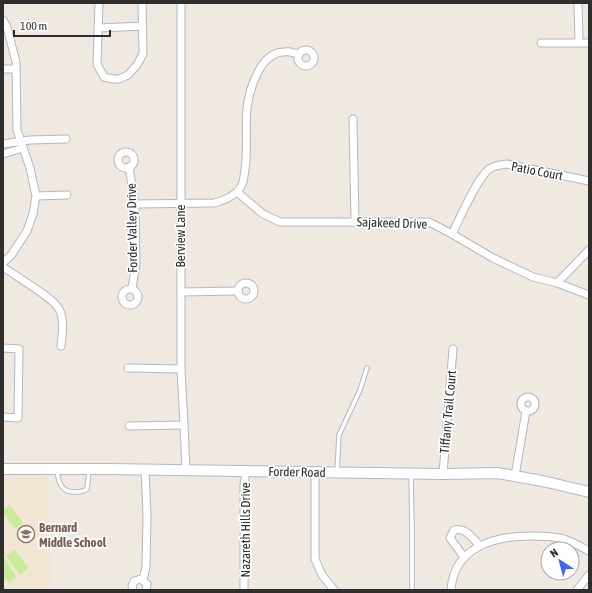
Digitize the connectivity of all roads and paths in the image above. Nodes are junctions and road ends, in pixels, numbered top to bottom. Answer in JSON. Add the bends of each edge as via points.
{"nodes":[{"id":1,"x":99,"y":3,"type":"edge"},
{"id":2,"x":142,"y":3,"type":"edge"},
{"id":3,"x":181,"y":3,"type":"edge"},
{"id":4,"x":578,"y":3,"type":"edge"},
{"id":5,"x":3,"y":20,"type":"edge"},
{"id":6,"x":143,"y":26,"type":"junction"},
{"id":7,"x":98,"y":28,"type":"junction"},
{"id":8,"x":6,"y":32,"type":"edge"},
{"id":9,"x":541,"y":43,"type":"dead end"},
{"id":10,"x":578,"y":43,"type":"junction"},
{"id":11,"x":589,"y":43,"type":"edge"},
{"id":12,"x":299,"y":54,"type":"dead end"},
{"id":13,"x":3,"y":69,"type":"edge"},
{"id":14,"x":16,"y":69,"type":"junction"},
{"id":15,"x":353,"y":119,"type":"dead end"},
{"id":16,"x":66,"y":140,"type":"dead end"},
{"id":17,"x":3,"y":144,"type":"edge"},
{"id":18,"x":22,"y":144,"type":"junction"},
{"id":19,"x":3,"y":154,"type":"edge"},
{"id":20,"x":129,"y":167,"type":"dead end"},
{"id":21,"x":589,"y":181,"type":"edge"},
{"id":22,"x":237,"y":192,"type":"junction"},
{"id":23,"x":67,"y":195,"type":"dead end"},
{"id":24,"x":36,"y":196,"type":"junction"},
{"id":25,"x":180,"y":203,"type":"junction"},
{"id":26,"x":135,"y":204,"type":"junction"},
{"id":27,"x":355,"y":222,"type":"junction"},
{"id":28,"x":452,"y":234,"type":"junction"},
{"id":29,"x":589,"y":250,"type":"edge"},
{"id":30,"x":3,"y":263,"type":"edge"},
{"id":31,"x":3,"y":267,"type":"edge"},
{"id":32,"x":557,"y":283,"type":"junction"},
{"id":33,"x":132,"y":289,"type":"dead end"},
{"id":34,"x":238,"y":291,"type":"dead end"},
{"id":35,"x":181,"y":292,"type":"junction"},
{"id":36,"x":589,"y":295,"type":"edge"},
{"id":37,"x":61,"y":346,"type":"dead end"},
{"id":38,"x":3,"y":348,"type":"edge"},
{"id":39,"x":454,"y":349,"type":"dead end"},
{"id":40,"x":128,"y":368,"type":"dead end"},
{"id":41,"x":367,"y":368,"type":"dead end"},
{"id":42,"x":181,"y":369,"type":"junction"},
{"id":43,"x":526,"y":411,"type":"dead end"},
{"id":44,"x":3,"y":417,"type":"edge"},
{"id":45,"x":184,"y":425,"type":"junction"},
{"id":46,"x":129,"y":426,"type":"dead end"},
{"id":47,"x":3,"y":469,"type":"edge"},
{"id":48,"x":57,"y":469,"type":"junction"},
{"id":49,"x":89,"y":469,"type":"junction"},
{"id":50,"x":144,"y":469,"type":"junction"},
{"id":51,"x":186,"y":470,"type":"junction"},
{"id":52,"x":246,"y":471,"type":"junction"},
{"id":53,"x":315,"y":472,"type":"junction"},
{"id":54,"x":337,"y":472,"type":"junction"},
{"id":55,"x":411,"y":473,"type":"junction"},
{"id":56,"x":443,"y":474,"type":"junction"},
{"id":57,"x":515,"y":476,"type":"junction"},
{"id":58,"x":589,"y":492,"type":"edge"},
{"id":59,"x":480,"y":546,"type":"junction"},
{"id":60,"x":589,"y":551,"type":"edge"},
{"id":61,"x":464,"y":557,"type":"junction"},
{"id":62,"x":589,"y":575,"type":"edge"},
{"id":63,"x":143,"y":580,"type":"junction"},
{"id":64,"x":133,"y":590,"type":"edge"},
{"id":65,"x":146,"y":590,"type":"edge"},
{"id":66,"x":244,"y":590,"type":"edge"},
{"id":67,"x":334,"y":590,"type":"edge"},
{"id":68,"x":412,"y":590,"type":"edge"},
{"id":69,"x":451,"y":590,"type":"edge"},
{"id":70,"x":577,"y":590,"type":"edge"}],
"edges":[{"from":1,"to":7,"type":"street"},
{"from":2,"to":6,"type":"street"},
{"from":3,"to":25,"type":"street","name":"Berview Lane"},
{"from":4,"to":10,"type":"street"},
{"from":5,"to":8,"type":"street"},
{"from":6,"to":7,"type":"street"},
{"from":6,"to":7,"type":"street","via":[[143,54],[137,65],[128,75],[113,80],[104,77],[97,64]]},
{"from":8,"to":14,"type":"street"},
{"from":9,"to":10,"type":"street"},
{"from":10,"to":11,"type":"street"},
{"from":12,"to":22,"type":"street","via":[[283,51],[272,56],[255,77],[247,108],[247,155],[243,183]]},
{"from":13,"to":14,"type":"street"},
{"from":14,"to":18,"type":"street","via":[[17,130]]},
{"from":15,"to":27,"type":"street"},
{"from":16,"to":18,"type":"street"},
{"from":17,"to":18,"type":"street"},
{"from":18,"to":19,"type":"street"},
{"from":18,"to":24,"type":"street"},
{"from":20,"to":26,"type":"street","name":"Forder Valley Drive"},
{"from":21,"to":28,"type":"street","name":"Patio Court","via":[[507,164],[498,165],[489,169],[479,183]]},
{"from":22,"to":25,"type":"street","via":[[226,200],[214,203]]},
{"from":22,"to":27,"type":"street","name":"Sajakeed Drive","via":[[263,214],[280,222]]},
{"from":23,"to":24,"type":"street"},
{"from":24,"to":30,"type":"street","via":[[27,231]]},
{"from":25,"to":26,"type":"street"},
{"from":25,"to":35,"type":"street","name":"Berview Lane"},
{"from":26,"to":33,"type":"street","name":"Forder Valley Drive","via":[[136,263]]},
{"from":27,"to":28,"type":"street","name":"Sajakeed Drive","via":[[428,222]]},
{"from":28,"to":32,"type":"street","name":"Sajakeed Drive","via":[[493,258],[534,277]]},
{"from":29,"to":32,"type":"street"},
{"from":31,"to":37,"type":"street","via":[[54,301],[62,317]]},
{"from":32,"to":36,"type":"street","name":"Sajakeed Drive"},
{"from":34,"to":35,"type":"street"},
{"from":35,"to":42,"type":"street","name":"Berview Lane"},
{"from":38,"to":44,"type":"street","via":[[19,349],[18,418]]},
{"from":39,"to":56,"type":"street","name":"Tiffany Trail Court"},
{"from":40,"to":42,"type":"street"},
{"from":41,"to":54,"type":"lane","via":[[360,390],[339,435]]},
{"from":42,"to":45,"type":"street","name":"Berview Lane"},
{"from":43,"to":57,"type":"street"},
{"from":45,"to":46,"type":"street"},
{"from":45,"to":51,"type":"street","name":"Berview Lane"},
{"from":47,"to":48,"type":"main road","name":"Forder Road"},
{"from":48,"to":49,"type":"main road","name":"Forder Road"},
{"from":48,"to":49,"type":"lane","via":[[58,480],[63,489],[70,492],[87,489]]},
{"from":49,"to":50,"type":"main road","name":"Forder Road"},
{"from":50,"to":51,"type":"main road","name":"Forder Road"},
{"from":50,"to":63,"type":"street","via":[[147,515],[146,567]]},
{"from":51,"to":52,"type":"main road","name":"Forder Road"},
{"from":52,"to":53,"type":"main road","name":"Forder Road"},
{"from":52,"to":66,"type":"street","name":"Nazareth Hills Drive"},
{"from":53,"to":54,"type":"main road","name":"Forder Road"},
{"from":53,"to":67,"type":"street","via":[[315,559],[322,575]]},
{"from":54,"to":55,"type":"main road","name":"Forder Road"},
{"from":55,"to":56,"type":"main road","name":"Forder Road"},
{"from":55,"to":68,"type":"lane"},
{"from":56,"to":57,"type":"main road","name":"Forder Road"},
{"from":57,"to":58,"type":"main road","name":"Forder Road"},
{"from":59,"to":60,"type":"street","via":[[519,536],[547,536],[564,539]]},
{"from":59,"to":61,"type":"street"},
{"from":59,"to":61,"type":"street","via":[[466,531],[460,528],[454,530],[450,538]]},
{"from":61,"to":69,"type":"street","via":[[454,575]]},
{"from":62,"to":70,"type":"street"},
{"from":63,"to":64,"type":"street","via":[[134,582]]},
{"from":63,"to":65,"type":"street","via":[[147,584]]}]}
